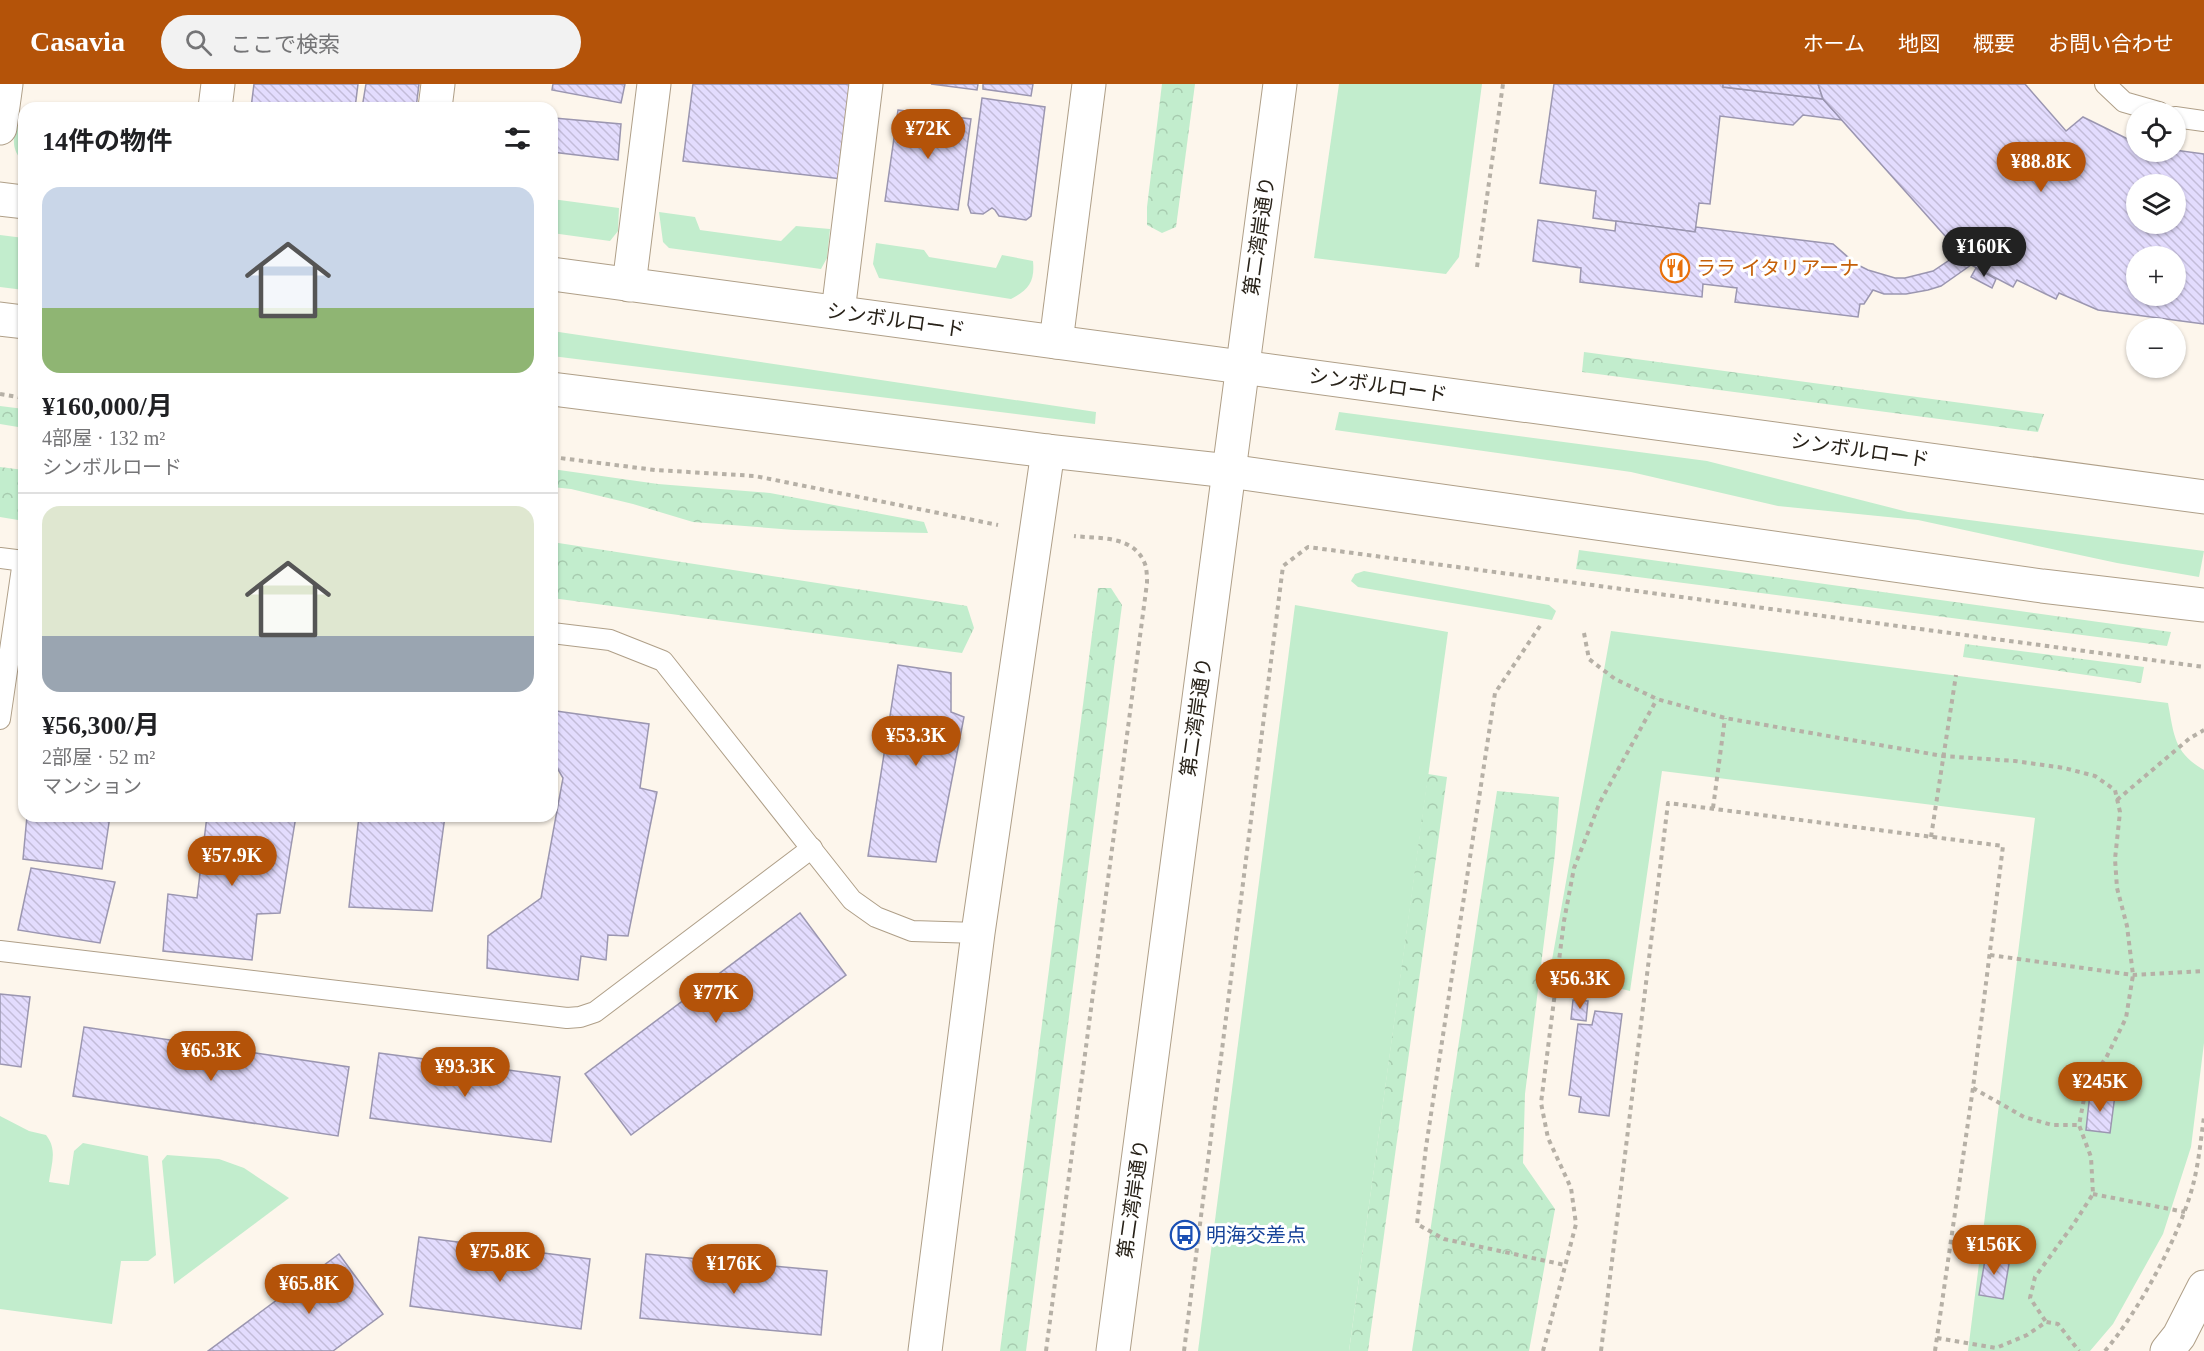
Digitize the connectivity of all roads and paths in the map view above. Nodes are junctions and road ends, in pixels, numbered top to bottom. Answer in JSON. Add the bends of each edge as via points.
{"nodes":[{"id":1,"x":6,"y":84,"type":"edge"},
{"id":2,"x":218,"y":84,"type":"edge"},
{"id":3,"x":438,"y":84,"type":"edge"},
{"id":4,"x":654,"y":84,"type":"edge"},
{"id":5,"x":866,"y":84,"type":"edge"},
{"id":6,"x":1089,"y":84,"type":"edge"},
{"id":7,"x":1280,"y":84,"type":"edge"},
{"id":8,"x":1503,"y":84,"type":"edge"},
{"id":9,"x":2105,"y":84,"type":"edge"},
{"id":10,"x":216,"y":102,"type":"edge"},
{"id":11,"x":436,"y":102,"type":"edge"},
{"id":12,"x":2126,"y":103,"type":"edge"},
{"id":13,"x":2186,"y":119,"type":"edge"},
{"id":14,"x":2204,"y":121,"type":"edge"},
{"id":15,"x":0,"y":128,"type":"edge"},
{"id":16,"x":0,"y":200,"type":"edge"},
{"id":17,"x":18,"y":202,"type":"edge"},
{"id":18,"x":1477,"y":267,"type":"dead end"},
{"id":19,"x":558,"y":275,"type":"edge"},
{"id":20,"x":629,"y":285,"type":"junction"},
{"id":21,"x":838,"y":312,"type":"junction"},
{"id":22,"x":0,"y":319,"type":"edge"},
{"id":23,"x":18,"y":321,"type":"edge"},
{"id":24,"x":1056,"y":342,"type":"junction"},
{"id":25,"x":1242,"y":367,"type":"junction"},
{"id":26,"x":558,"y":390,"type":"edge"},
{"id":27,"x":0,"y":394,"type":"edge"},
{"id":28,"x":18,"y":397,"type":"edge"},
{"id":29,"x":1048,"y":452,"type":"junction"},
{"id":30,"x":1229,"y":471,"type":"junction"},
{"id":31,"x":2204,"y":497,"type":"edge"},
{"id":32,"x":0,"y":558,"type":"edge"},
{"id":33,"x":18,"y":560,"type":"edge"},
{"id":34,"x":18,"y":600,"type":"edge"},
{"id":35,"x":2204,"y":605,"type":"edge"},
{"id":36,"x":1540,"y":626,"type":"dead end"},
{"id":37,"x":1584,"y":633,"type":"dead end"},
{"id":38,"x":558,"y":634,"type":"edge"},
{"id":39,"x":2204,"y":667,"type":"edge"},
{"id":40,"x":1956,"y":675,"type":"dead end"},
{"id":41,"x":1657,"y":699,"type":"junction"},
{"id":42,"x":1725,"y":718,"type":"junction"},
{"id":43,"x":0,"y":719,"type":"edge"},
{"id":44,"x":2204,"y":730,"type":"edge"},
{"id":45,"x":1943,"y":756,"type":"junction"},
{"id":46,"x":2117,"y":800,"type":"junction"},
{"id":47,"x":1713,"y":808,"type":"junction"},
{"id":48,"x":1931,"y":837,"type":"junction"},
{"id":49,"x":812,"y":848,"type":"junction"},
{"id":50,"x":978,"y":933,"type":"junction"},
{"id":51,"x":0,"y":951,"type":"edge"},
{"id":52,"x":1990,"y":955,"type":"junction"},
{"id":53,"x":2204,"y":971,"type":"edge"},
{"id":54,"x":2133,"y":975,"type":"junction"},
{"id":55,"x":1973,"y":1088,"type":"junction"},
{"id":56,"x":2204,"y":1117,"type":"edge"},
{"id":57,"x":2079,"y":1125,"type":"junction"},
{"id":58,"x":2093,"y":1194,"type":"junction"},
{"id":59,"x":2185,"y":1212,"type":"junction"},
{"id":60,"x":1565,"y":1265,"type":"junction"},
{"id":61,"x":2204,"y":1287,"type":"edge"},
{"id":62,"x":2046,"y":1322,"type":"junction"},
{"id":63,"x":1937,"y":1338,"type":"junction"},
{"id":64,"x":925,"y":1351,"type":"edge"},
{"id":65,"x":1113,"y":1351,"type":"edge"},
{"id":66,"x":1184,"y":1351,"type":"edge"},
{"id":67,"x":1543,"y":1351,"type":"edge"},
{"id":68,"x":1601,"y":1351,"type":"edge"},
{"id":69,"x":1935,"y":1351,"type":"edge"},
{"id":70,"x":2079,"y":1351,"type":"edge"},
{"id":71,"x":2105,"y":1351,"type":"edge"},
{"id":72,"x":2167,"y":1351,"type":"edge"}],
"edges":[{"from":1,"to":15,"type":"street"},
{"from":2,"to":10,"type":"street"},
{"from":3,"to":11,"type":"street"},
{"from":4,"to":20,"type":"street"},
{"from":5,"to":21,"type":"street"},
{"from":6,"to":24,"type":"street"},
{"from":7,"to":25,"type":"street","name":"第二湾岸通り"},
{"from":8,"to":18,"type":"path"},
{"from":9,"to":12,"type":"lane"},
{"from":13,"to":14,"type":"lane"},
{"from":16,"to":17,"type":"street"},
{"from":19,"to":20,"type":"street","name":"シンボルロード"},
{"from":20,"to":21,"type":"street","name":"シンボルロード"},
{"from":21,"to":24,"type":"street","name":"シンボルロード"},
{"from":22,"to":23,"type":"street"},
{"from":24,"to":25,"type":"street","name":"シンボルロード"},
{"from":25,"to":30,"type":"street","name":"第二湾岸通り"},
{"from":25,"to":31,"type":"street","name":"シンボルロード"},
{"from":26,"to":29,"type":"street"},
{"from":27,"to":28,"type":"path"},
{"from":29,"to":30,"type":"street"},
{"from":29,"to":50,"type":"street"},
{"from":30,"to":35,"type":"street","via":[[2042,586]]},
{"from":30,"to":65,"type":"street","name":"第二湾岸通り"},
{"from":32,"to":33,"type":"lane"},
{"from":34,"to":43,"type":"lane"},
{"from":36,"to":60,"type":"path","via":[[1495,693],[1417,1224],[1444,1239]]},
{"from":37,"to":41,"type":"path","via":[[1589,659],[1615,679]]},
{"from":38,"to":49,"type":"lane","via":[[610,640],[663,661]]},
{"from":39,"to":66,"type":"path","via":[[1308,547],[1283,566]]},
{"from":40,"to":45,"type":"path"},
{"from":41,"to":42,"type":"path"},
{"from":41,"to":60,"type":"path","via":[[1600,802],[1574,868],[1564,921],[1540,1102],[1548,1138],[1571,1188],[1576,1224]]},
{"from":42,"to":45,"type":"path"},
{"from":42,"to":47,"type":"path"},
{"from":44,"to":46,"type":"path"},
{"from":45,"to":46,"type":"path","via":[[2064,768],[2095,776],[2115,790]]},
{"from":45,"to":48,"type":"path"},
{"from":46,"to":54,"type":"path","via":[[2117,888]]},
{"from":47,"to":48,"type":"path"},
{"from":47,"to":68,"type":"path","via":[[1668,802]]},
{"from":48,"to":52,"type":"path","via":[[2002,846]]},
{"from":49,"to":50,"type":"lane","via":[[852,900],[876,916],[912,932]]},
{"from":49,"to":51,"type":"lane","via":[[595,1012],[580,1017]]},
{"from":50,"to":64,"type":"street"},
{"from":52,"to":54,"type":"path"},
{"from":52,"to":55,"type":"path"},
{"from":53,"to":54,"type":"path"},
{"from":54,"to":57,"type":"path","via":[[2126,1018],[2106,1058],[2087,1083]]},
{"from":55,"to":57,"type":"path","via":[[2024,1117],[2052,1125]]},
{"from":55,"to":63,"type":"path"},
{"from":56,"to":59,"type":"path"},
{"from":57,"to":58,"type":"path","via":[[2091,1157]]},
{"from":58,"to":59,"type":"path"},
{"from":58,"to":62,"type":"path","via":[[2035,1277],[2030,1298]]},
{"from":59,"to":71,"type":"path","via":[[2155,1274]]},
{"from":60,"to":67,"type":"path"},
{"from":61,"to":72,"type":"street"},
{"from":62,"to":63,"type":"path","via":[[2027,1335],[1996,1347]]},
{"from":62,"to":70,"type":"path","via":[[2058,1324]]},
{"from":63,"to":69,"type":"path"}]}
